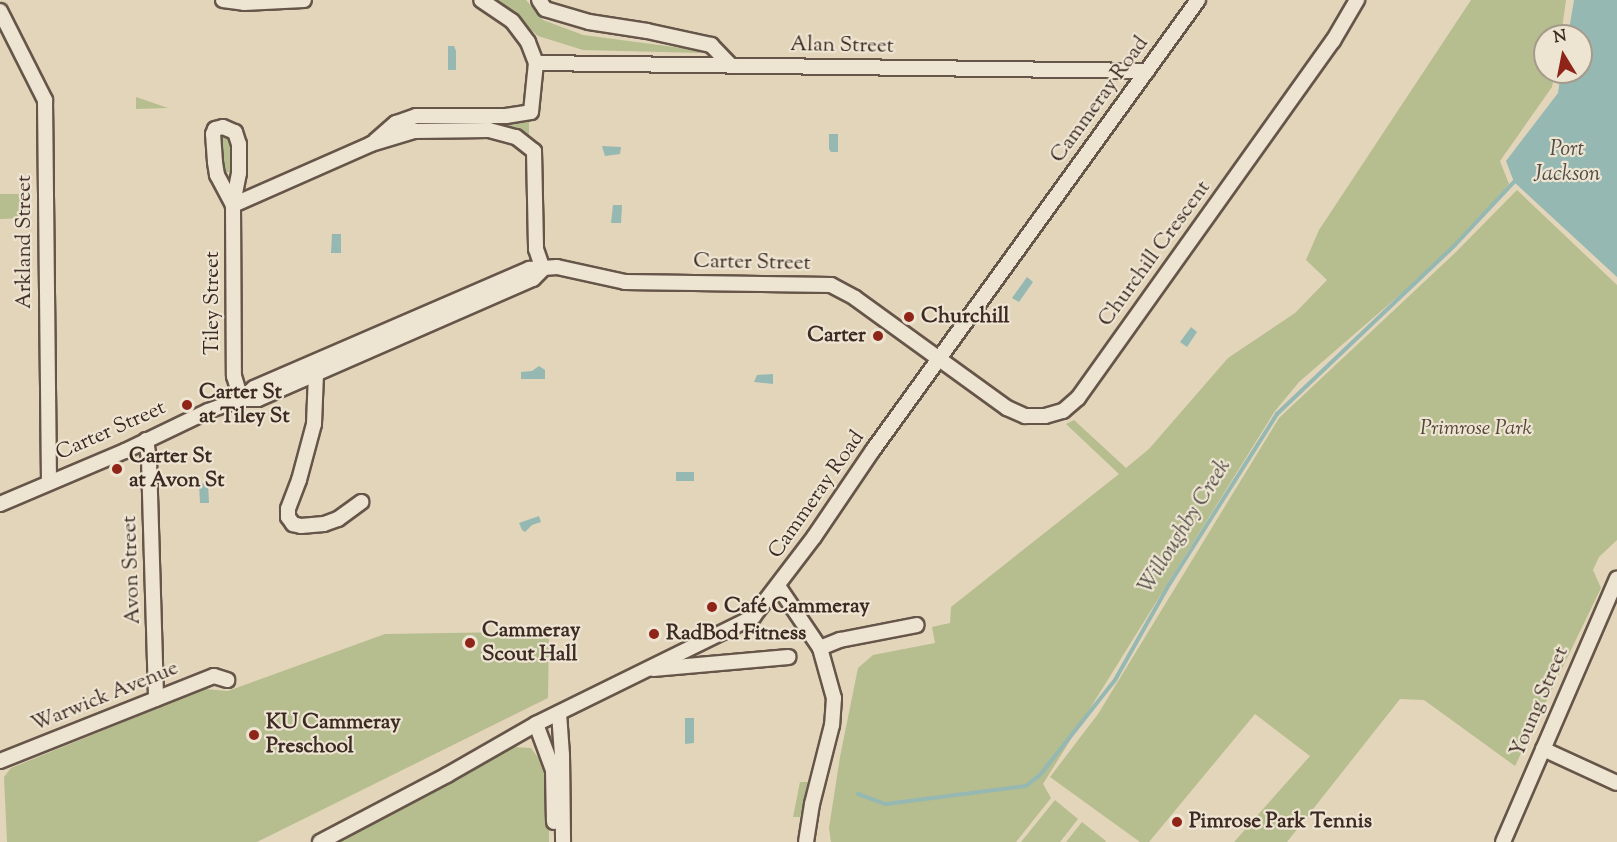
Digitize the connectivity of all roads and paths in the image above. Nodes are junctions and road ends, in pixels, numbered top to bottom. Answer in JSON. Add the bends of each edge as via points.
{"nodes":[{"id":1,"x":0,"y":0,"type":"edge"},
{"id":2,"x":223,"y":0,"type":"edge"},
{"id":3,"x":304,"y":0,"type":"edge"},
{"id":4,"x":481,"y":0,"type":"edge"},
{"id":5,"x":539,"y":0,"type":"edge"},
{"id":6,"x":1198,"y":0,"type":"edge"},
{"id":7,"x":1357,"y":0,"type":"edge"},
{"id":8,"x":0,"y":11,"type":"edge"},
{"id":9,"x":536,"y":63,"type":"junction"},
{"id":10,"x":730,"y":65,"type":"junction"},
{"id":11,"x":1147,"y":71,"type":"junction"},
{"id":12,"x":371,"y":144,"type":"junction"},
{"id":13,"x":233,"y":205,"type":"junction"},
{"id":14,"x":543,"y":269,"type":"junction"},
{"id":15,"x":939,"y":360,"type":"junction"},
{"id":16,"x":316,"y":374,"type":"junction"},
{"id":17,"x":241,"y":399,"type":"junction"},
{"id":18,"x":146,"y":440,"type":"junction"},
{"id":19,"x":49,"y":482,"type":"junction"},
{"id":20,"x":361,"y":502,"type":"dead end"},
{"id":21,"x":0,"y":504,"type":"edge"},
{"id":22,"x":1617,"y":579,"type":"edge"},
{"id":23,"x":778,"y":586,"type":"junction"},
{"id":24,"x":917,"y":625,"type":"dead end"},
{"id":25,"x":698,"y":646,"type":"junction"},
{"id":26,"x":820,"y":648,"type":"junction"},
{"id":27,"x":788,"y":657,"type":"dead end"},
{"id":28,"x":707,"y":666,"type":"junction"},
{"id":29,"x":647,"y":669,"type":"junction"},
{"id":30,"x":227,"y":680,"type":"dead end"},
{"id":31,"x":156,"y":699,"type":"junction"},
{"id":32,"x":559,"y":713,"type":"junction"},
{"id":33,"x":536,"y":724,"type":"junction"},
{"id":34,"x":1543,"y":749,"type":"junction"},
{"id":35,"x":0,"y":761,"type":"edge"},
{"id":36,"x":1617,"y":783,"type":"edge"},
{"id":37,"x":320,"y":842,"type":"edge"},
{"id":38,"x":554,"y":842,"type":"edge"},
{"id":39,"x":563,"y":842,"type":"edge"},
{"id":40,"x":806,"y":842,"type":"edge"},
{"id":41,"x":1503,"y":842,"type":"edge"}],
"edges":[{"from":1,"to":8,"type":"street"},
{"from":2,"to":3,"type":"street"},
{"from":4,"to":9,"type":"street","via":[[512,21],[528,42]]},
{"from":5,"to":10,"type":"street","via":[[545,9],[589,22],[711,45]]},
{"from":6,"to":11,"type":"street","name":"Cammeray Road"},
{"from":7,"to":15,"type":"street","name":"Churchill Crescent","via":[[1333,41],[1078,398],[1063,411],[1025,416],[1007,408]]},
{"from":8,"to":19,"type":"street","name":"Arkland Street","via":[[45,100]]},
{"from":9,"to":10,"type":"street","name":"Alan Street"},
{"from":9,"to":12,"type":"street","via":[[531,112],[416,117],[396,123]]},
{"from":10,"to":11,"type":"street","name":"Alan Street"},
{"from":11,"to":15,"type":"street","name":"Cammeray Road"},
{"from":12,"to":13,"type":"street"},
{"from":12,"to":14,"type":"street","via":[[414,131],[489,130],[516,137],[534,151],[536,249]]},
{"from":13,"to":13,"type":"street","name":"Tiley Street","via":[[217,175],[215,162],[213,134],[223,127],[236,132],[239,144]]},
{"from":13,"to":17,"type":"street","name":"Tiley Street","via":[[234,376]]},
{"from":14,"to":15,"type":"street","name":"Carter Street","via":[[563,267],[625,282],[831,285],[855,298]]},
{"from":14,"to":16,"type":"street","name":"Carter Street","via":[[533,279]]},
{"from":14,"to":17,"type":"street","name":"Carter Street","via":[[529,269],[254,388]]},
{"from":15,"to":23,"type":"street","name":"Cammeray Road"},
{"from":16,"to":17,"type":"street","name":"Carter Street","via":[[258,399]]},
{"from":16,"to":20,"type":"street","via":[[314,424],[288,517],[293,524],[302,526],[324,524]]},
{"from":17,"to":18,"type":"street","name":"Carter Street"},
{"from":18,"to":19,"type":"street","name":"Carter Street"},
{"from":18,"to":31,"type":"street","name":"Avon Street"},
{"from":19,"to":21,"type":"street","name":"Carter Street"},
{"from":22,"to":34,"type":"street","name":"Young Street"},
{"from":23,"to":25,"type":"street","name":"Cammeray Road","via":[[753,617]]},
{"from":23,"to":26,"type":"street"},
{"from":24,"to":26,"type":"street","via":[[840,640]]},
{"from":25,"to":28,"type":"street"},
{"from":25,"to":29,"type":"street","name":"Cammeray Road"},
{"from":26,"to":40,"type":"street","via":[[830,679],[833,712]]},
{"from":27,"to":28,"type":"street"},
{"from":28,"to":29,"type":"street"},
{"from":29,"to":32,"type":"street","name":"Cammeray Road"},
{"from":30,"to":31,"type":"street","name":"Warwick Avenue","via":[[214,676]]},
{"from":31,"to":35,"type":"street","name":"Warwick Avenue"},
{"from":32,"to":33,"type":"street","name":"Cammeray Road"},
{"from":32,"to":39,"type":"street"},
{"from":33,"to":37,"type":"street","name":"Cammeray Road"},
{"from":33,"to":38,"type":"street","via":[[553,770]]},
{"from":34,"to":36,"type":"street"},
{"from":34,"to":41,"type":"street","name":"Young Street"}]}
